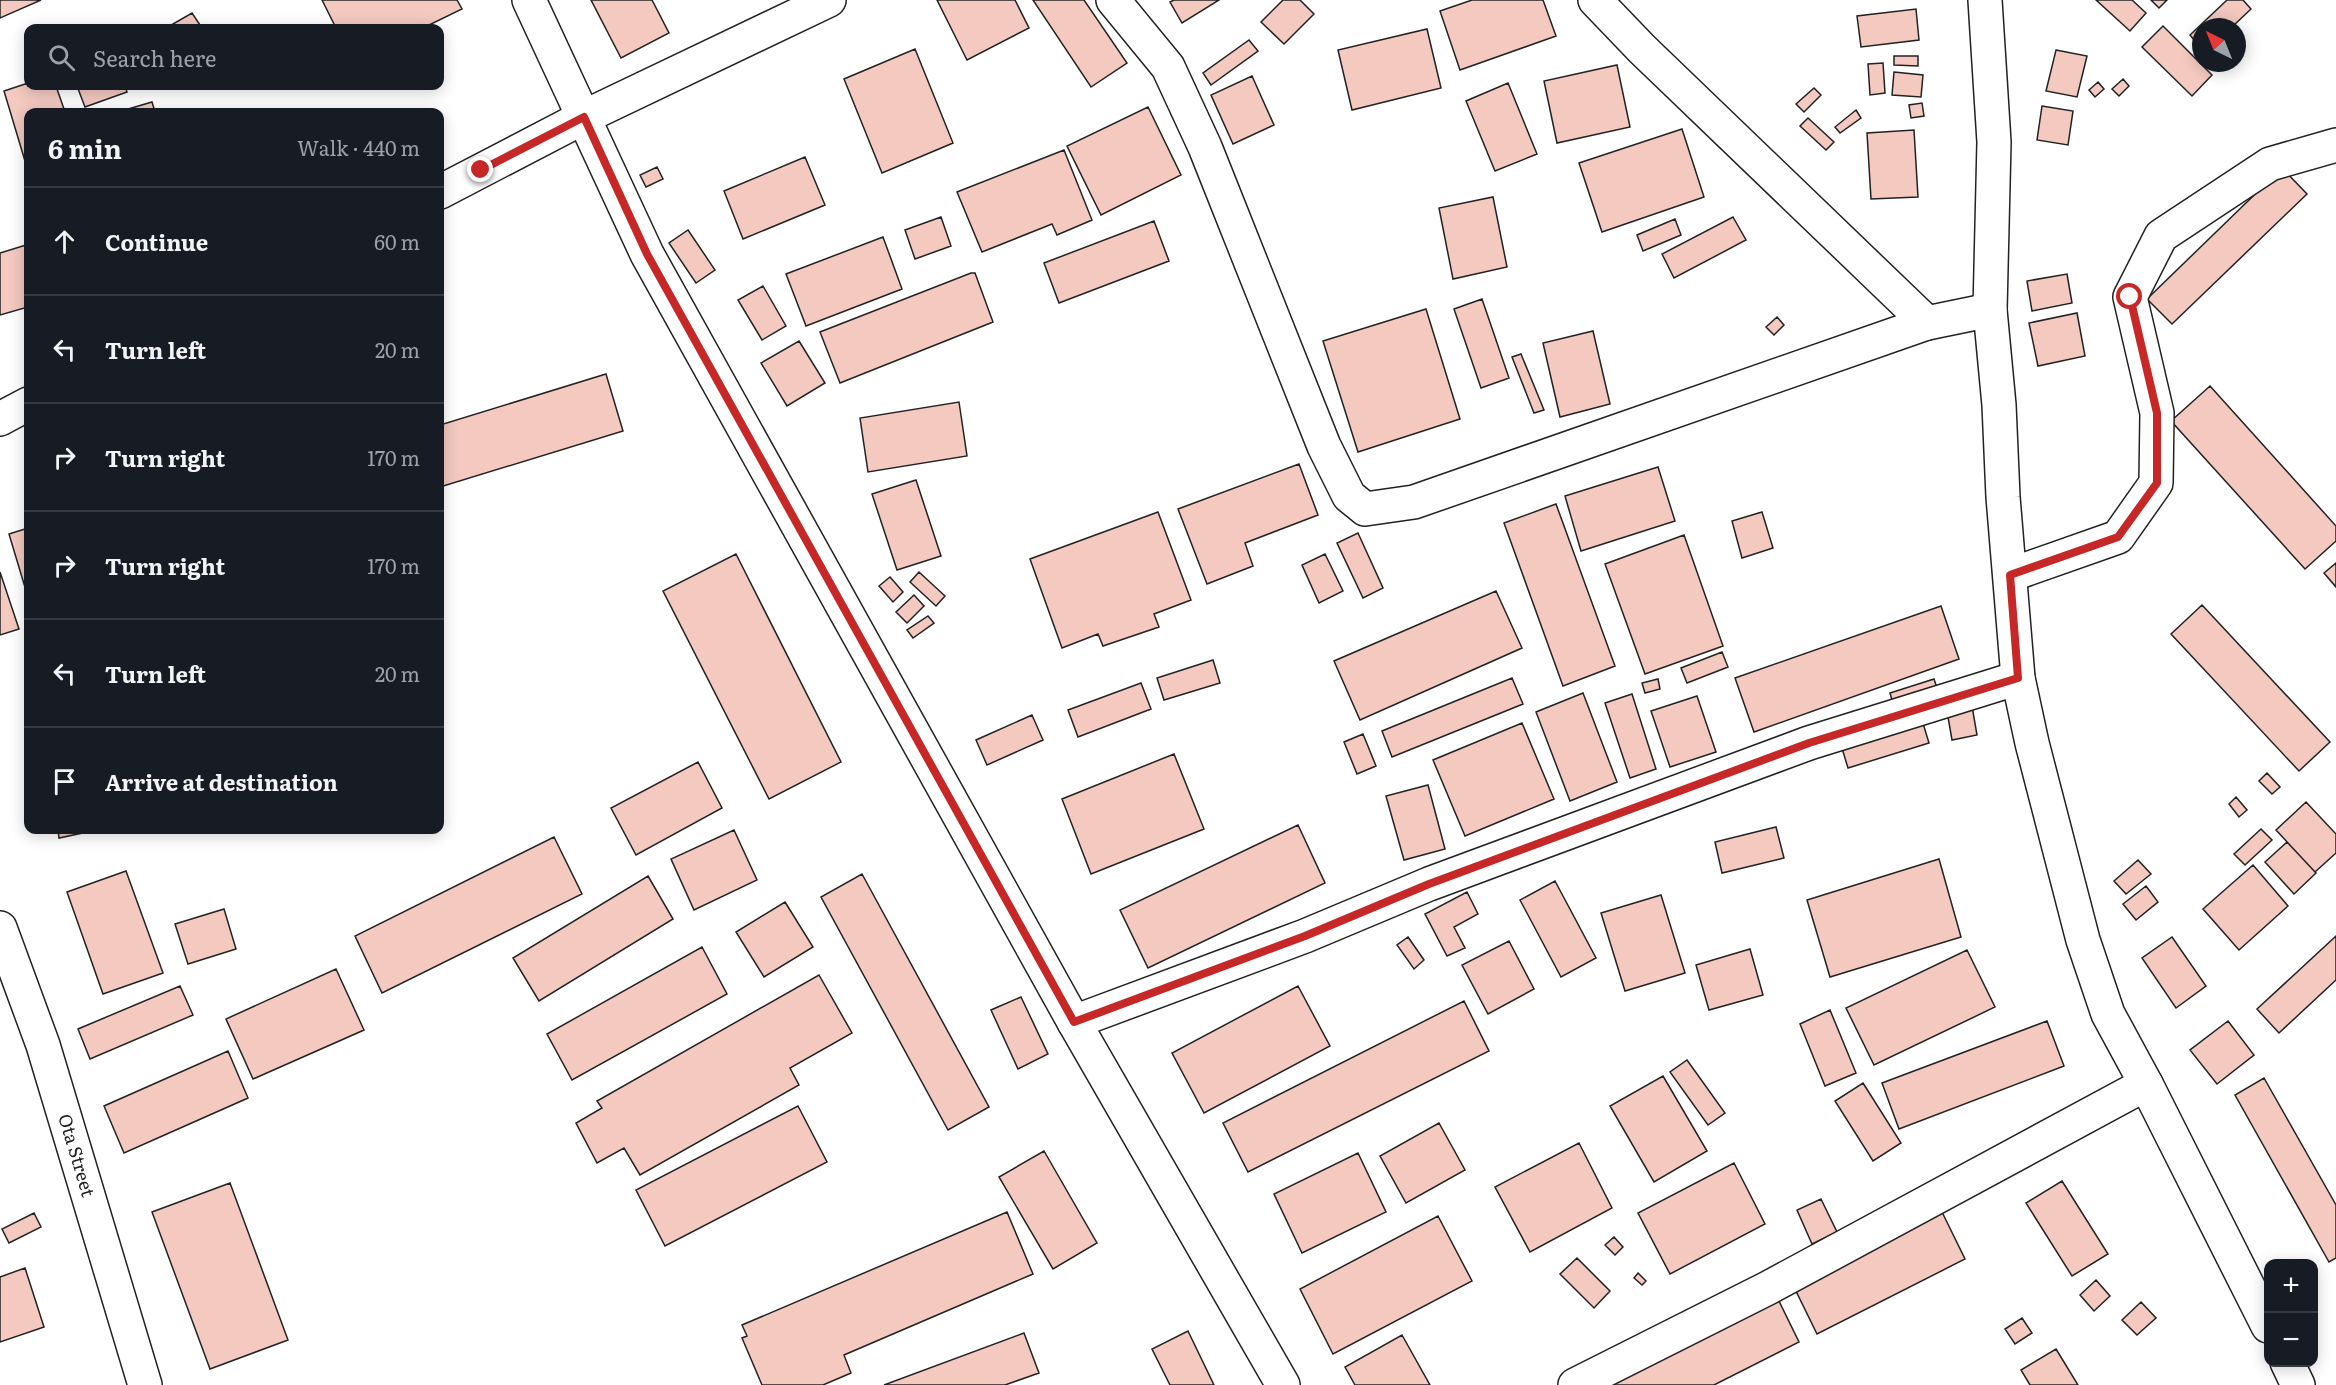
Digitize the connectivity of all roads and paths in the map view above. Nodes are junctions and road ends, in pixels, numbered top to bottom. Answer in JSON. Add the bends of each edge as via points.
{"nodes":[{"id":1,"x":529,"y":0,"type":"edge"},
{"id":2,"x":829,"y":0,"type":"edge"},
{"id":3,"x":1113,"y":0,"type":"edge"},
{"id":4,"x":1595,"y":0,"type":"edge"},
{"id":5,"x":1985,"y":0,"type":"edge"},
{"id":6,"x":584,"y":117,"type":"junction"},
{"id":7,"x":2336,"y":145,"type":"edge"},
{"id":8,"x":444,"y":190,"type":"edge"},
{"id":9,"x":1990,"y":310,"type":"junction"},
{"id":10,"x":1927,"y":323,"type":"junction"},
{"id":11,"x":24,"y":406,"type":"edge"},
{"id":12,"x":0,"y":419,"type":"edge"},
{"id":13,"x":2010,"y":575,"type":"junction"},
{"id":14,"x":2018,"y":678,"type":"junction"},
{"id":15,"x":0,"y":928,"type":"edge"},
{"id":16,"x":1074,"y":1022,"type":"junction"},
{"id":17,"x":2146,"y":1084,"type":"junction"},
{"id":18,"x":2264,"y":1318,"type":"edge"},
{"id":19,"x":2289,"y":1367,"type":"edge"},
{"id":20,"x":145,"y":1385,"type":"edge"},
{"id":21,"x":1283,"y":1385,"type":"edge"},
{"id":22,"x":1575,"y":1385,"type":"edge"},
{"id":23,"x":2298,"y":1385,"type":"edge"}],
"edges":[{"from":1,"to":6,"type":"street"},
{"from":2,"to":6,"type":"street"},
{"from":3,"to":10,"type":"street","via":[[1168,67],[1205,147],[1324,446],[1349,496],[1365,509],[1414,502]]},
{"from":4,"to":10,"type":"street"},
{"from":5,"to":9,"type":"street","via":[[1994,142]]},
{"from":6,"to":8,"type":"street"},
{"from":6,"to":16,"type":"street","via":[[647,254]]},
{"from":7,"to":13,"type":"street","via":[[2270,164],[2161,236],[2130,297],[2157,413],[2157,483],[2118,537]]},
{"from":9,"to":10,"type":"street"},
{"from":9,"to":13,"type":"street"},
{"from":11,"to":12,"type":"street"},
{"from":13,"to":14,"type":"street"},
{"from":14,"to":16,"type":"street","via":[[1809,743],[1429,884],[1305,936]]},
{"from":14,"to":17,"type":"street","via":[[2083,940],[2108,1014]]},
{"from":15,"to":20,"type":"street","name":"Ota Street","via":[[43,1045]]},
{"from":16,"to":21,"type":"street"},
{"from":17,"to":18,"type":"street"},
{"from":17,"to":22,"type":"street","via":[[1768,1288]]},
{"from":19,"to":23,"type":"street"}]}
